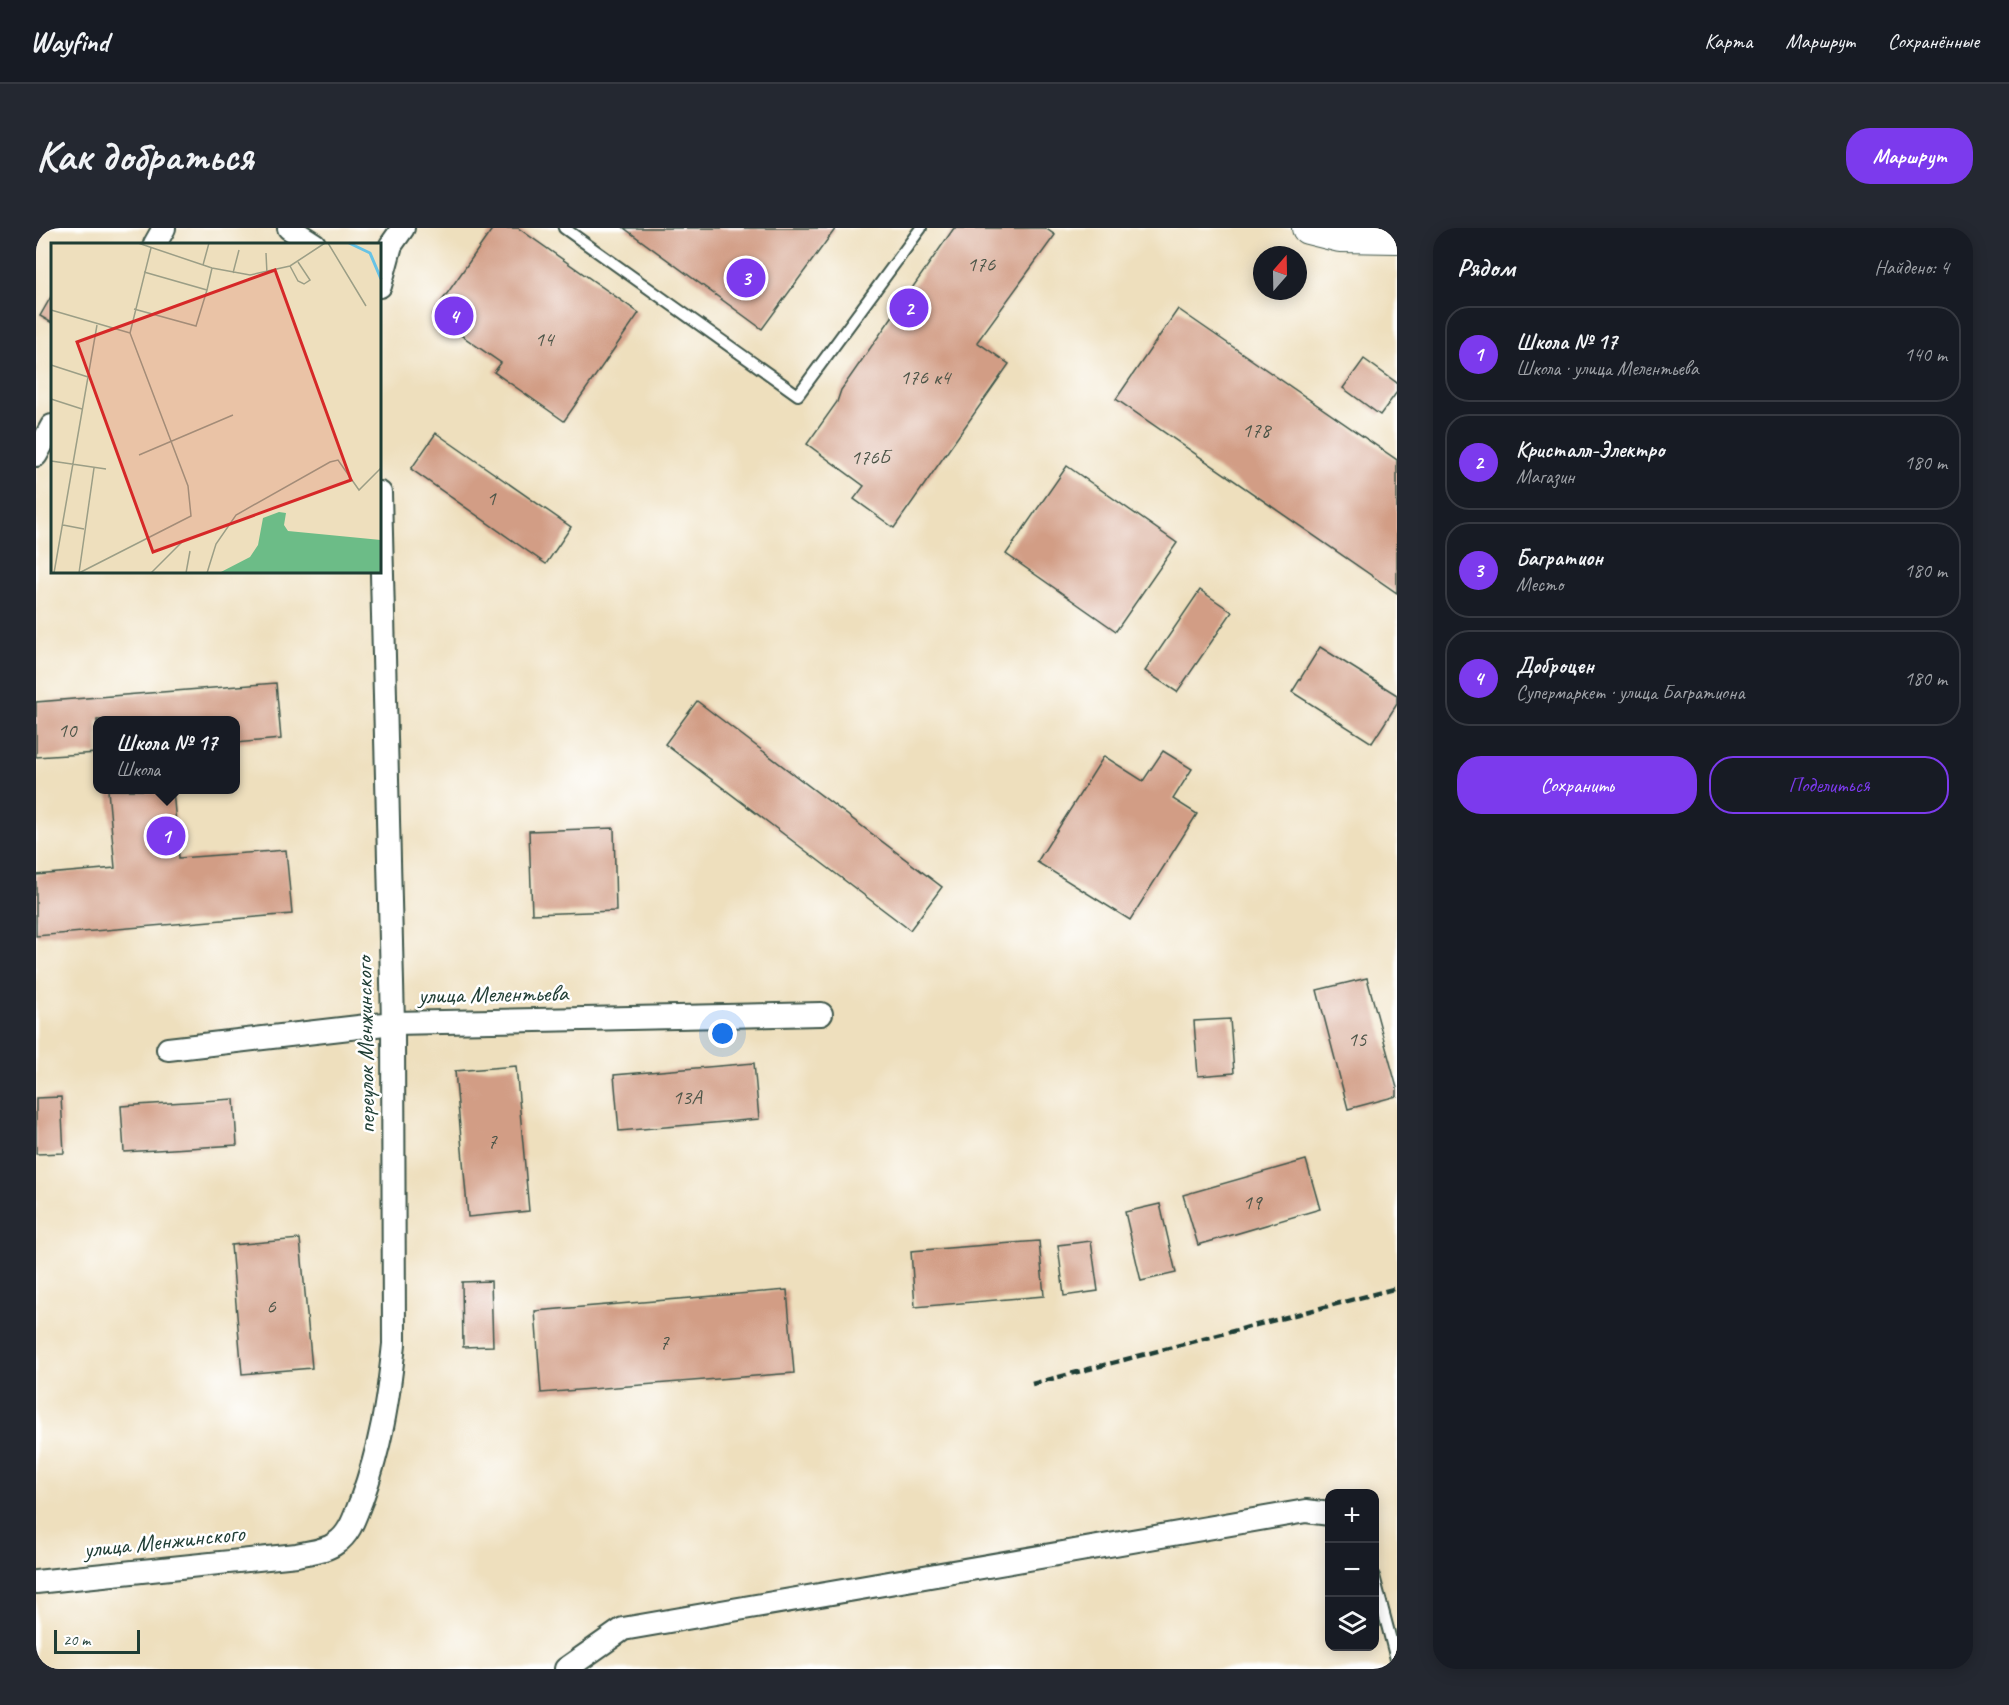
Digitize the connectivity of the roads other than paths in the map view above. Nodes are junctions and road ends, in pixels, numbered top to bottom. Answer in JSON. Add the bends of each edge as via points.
{"nodes":[{"id":1,"x":164,"y":228,"type":"edge"},
{"id":2,"x":289,"y":228,"type":"edge"},
{"id":3,"x":403,"y":228,"type":"edge"},
{"id":4,"x":564,"y":228,"type":"edge"},
{"id":5,"x":921,"y":228,"type":"edge"},
{"id":6,"x":1308,"y":228,"type":"edge"},
{"id":7,"x":1341,"y":232,"type":"edge"},
{"id":8,"x":1397,"y":237,"type":"edge"},
{"id":9,"x":156,"y":243,"type":"edge"},
{"id":10,"x":312,"y":243,"type":"edge"},
{"id":11,"x":381,"y":282,"type":"edge"},
{"id":12,"x":51,"y":428,"type":"edge"},
{"id":13,"x":36,"y":455,"type":"edge"},
{"id":14,"x":381,"y":534,"type":"edge"},
{"id":15,"x":821,"y":1014,"type":"dead end"},
{"id":16,"x":393,"y":1023,"type":"junction"},
{"id":17,"x":168,"y":1049,"type":"dead end"},
{"id":18,"x":1325,"y":1513,"type":"edge"},
{"id":19,"x":297,"y":1555,"type":"joint"},
{"id":20,"x":36,"y":1582,"type":"edge"},
{"id":21,"x":1379,"y":1595,"type":"edge"},
{"id":22,"x":1397,"y":1663,"type":"edge"},
{"id":23,"x":566,"y":1669,"type":"edge"}],
"edges":[{"from":1,"to":9,"type":"street"},
{"from":2,"to":10,"type":"street"},
{"from":3,"to":11,"type":"street","via":[[391,245]]},
{"from":4,"to":5,"type":"lane","via":[[798,395]]},
{"from":6,"to":7,"type":"main road"},
{"from":7,"to":8,"type":"main road"},
{"from":12,"to":13,"type":"street"},
{"from":14,"to":16,"type":"street","name":"переулок Менжинского"},
{"from":15,"to":16,"type":"street","name":"улица Мелентьева"},
{"from":16,"to":17,"type":"street","name":"улица Мелентьева"},
{"from":16,"to":19,"type":"street","name":"переулок Менжинского","via":[[394,1344],[382,1433],[348,1532],[336,1544]]},
{"from":18,"to":23,"type":"street","via":[[1306,1511],[623,1629]]},
{"from":19,"to":20,"type":"street","name":"улица Менжинского"},
{"from":21,"to":22,"type":"lane"}]}
